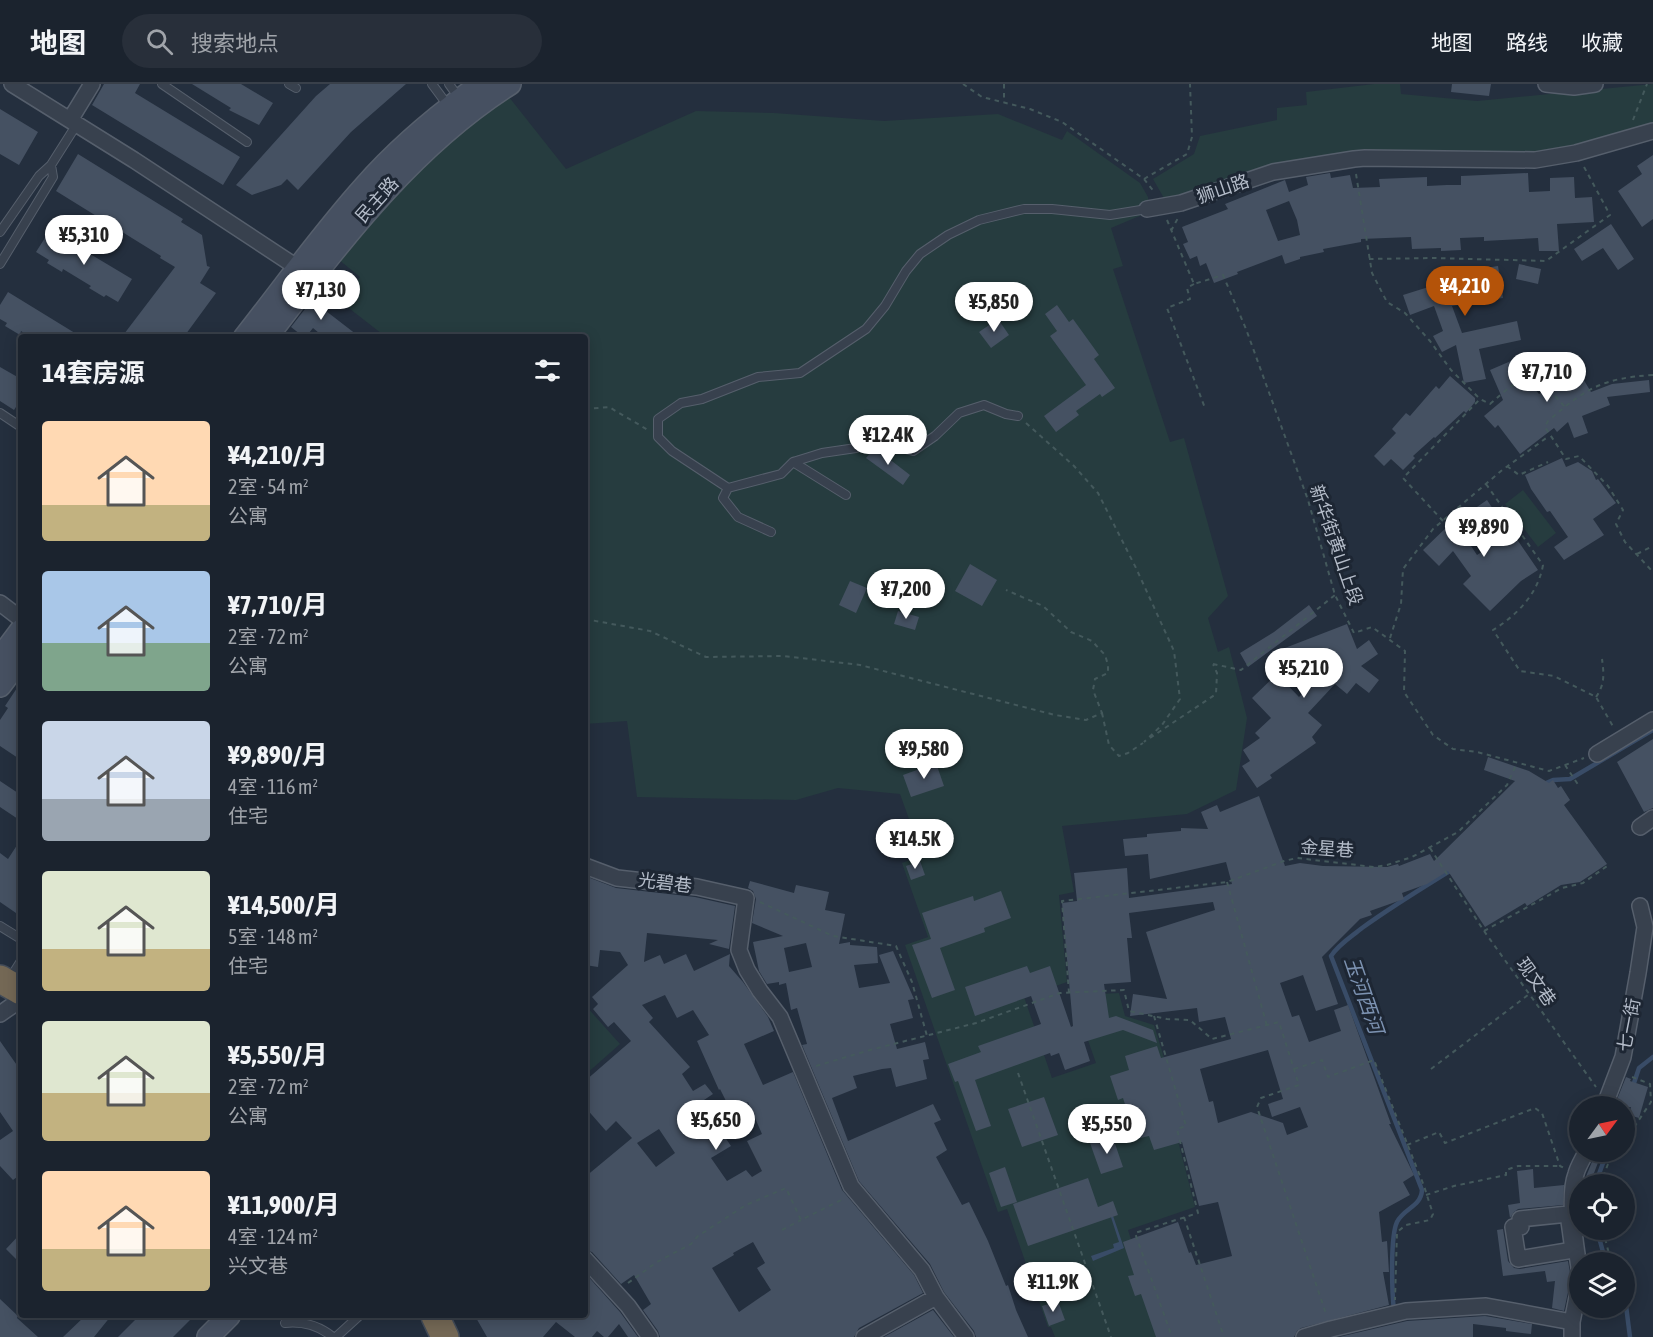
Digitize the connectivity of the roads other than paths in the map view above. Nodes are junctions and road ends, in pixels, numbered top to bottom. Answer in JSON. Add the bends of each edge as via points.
{"nodes":[{"id":1,"x":12,"y":84,"type":"edge"},
{"id":2,"x":92,"y":84,"type":"edge"},
{"id":3,"x":162,"y":84,"type":"edge"},
{"id":4,"x":432,"y":84,"type":"edge"},
{"id":5,"x":481,"y":84,"type":"edge"},
{"id":6,"x":510,"y":84,"type":"edge"},
{"id":7,"x":1546,"y":84,"type":"edge"},
{"id":8,"x":1595,"y":84,"type":"edge"},
{"id":9,"x":453,"y":97,"type":"edge"},
{"id":10,"x":73,"y":122,"type":"junction"},
{"id":11,"x":1653,"y":131,"type":"edge"},
{"id":12,"x":247,"y":142,"type":"dead end"},
{"id":13,"x":51,"y":165,"type":"junction"},
{"id":14,"x":1147,"y":209,"type":"joint"},
{"id":15,"x":0,"y":232,"type":"edge"},
{"id":16,"x":0,"y":264,"type":"edge"},
{"id":17,"x":298,"y":268,"type":"junction"},
{"id":18,"x":247,"y":334,"type":"edge"},
{"id":19,"x":269,"y":334,"type":"edge"},
{"id":20,"x":0,"y":413,"type":"edge"},
{"id":21,"x":1018,"y":416,"type":"road end"},
{"id":22,"x":18,"y":425,"type":"edge"},
{"id":23,"x":793,"y":462,"type":"junction"},
{"id":24,"x":728,"y":488,"type":"junction"},
{"id":25,"x":846,"y":495,"type":"dead end"},
{"id":26,"x":771,"y":532,"type":"dead end"},
{"id":27,"x":0,"y":603,"type":"edge"},
{"id":28,"x":18,"y":617,"type":"edge"},
{"id":29,"x":18,"y":634,"type":"edge"},
{"id":30,"x":0,"y":658,"type":"edge"},
{"id":31,"x":18,"y":662,"type":"edge"},
{"id":32,"x":0,"y":686,"type":"edge"},
{"id":33,"x":1653,"y":720,"type":"edge"},
{"id":34,"x":1597,"y":754,"type":"road end"},
{"id":35,"x":588,"y":867,"type":"edge"},
{"id":36,"x":1640,"y":906,"type":"dead end"},
{"id":37,"x":0,"y":926,"type":"edge"},
{"id":38,"x":18,"y":937,"type":"edge"},
{"id":39,"x":1609,"y":1096,"type":"edge"},
{"id":40,"x":1581,"y":1162,"type":"edge"},
{"id":41,"x":1577,"y":1252,"type":"edge"},
{"id":42,"x":588,"y":1261,"type":"edge"},
{"id":43,"x":936,"y":1297,"type":"junction"},
{"id":44,"x":227,"y":1318,"type":"edge"},
{"id":45,"x":357,"y":1318,"type":"edge"},
{"id":46,"x":436,"y":1318,"type":"edge"},
{"id":47,"x":454,"y":1318,"type":"edge"},
{"id":48,"x":285,"y":1323,"type":"dead end"},
{"id":49,"x":1572,"y":1330,"type":"edge"},
{"id":50,"x":208,"y":1337,"type":"edge"},
{"id":51,"x":334,"y":1337,"type":"edge"},
{"id":52,"x":445,"y":1337,"type":"edge"},
{"id":53,"x":462,"y":1337,"type":"edge"},
{"id":54,"x":650,"y":1337,"type":"edge"},
{"id":55,"x":864,"y":1337,"type":"edge"},
{"id":56,"x":966,"y":1337,"type":"edge"},
{"id":57,"x":1304,"y":1337,"type":"edge"}],
"edges":[{"from":1,"to":10,"type":"street"},
{"from":2,"to":10,"type":"street"},
{"from":3,"to":12,"type":"lane"},
{"from":4,"to":9,"type":"lane"},
{"from":5,"to":9,"type":"main road","name":"民主路"},
{"from":6,"to":19,"type":"main road","name":"民主路","via":[[444,135],[378,197]]},
{"from":7,"to":8,"type":"street"},
{"from":9,"to":17,"type":"main road","name":"民主路","via":[[365,185]]},
{"from":10,"to":13,"type":"lane"},
{"from":10,"to":17,"type":"street"},
{"from":11,"to":14,"type":"street","name":"狮山路","via":[[1552,158],[1354,159],[1273,172],[1181,203]]},
{"from":13,"to":15,"type":"lane"},
{"from":13,"to":16,"type":"lane","via":[[53,177]]},
{"from":14,"to":24,"type":"lane","name":"狮山路","via":[[1110,215],[1024,209],[963,227],[920,254],[876,318],[856,338],[800,373],[758,377],[681,403],[658,419],[658,436],[672,451]]},
{"from":17,"to":18,"type":"main road","name":"民主路"},
{"from":20,"to":22,"type":"lane"},
{"from":21,"to":23,"type":"lane","via":[[984,405],[959,413],[913,451],[878,441]]},
{"from":23,"to":24,"type":"lane","via":[[781,474]]},
{"from":23,"to":25,"type":"lane"},
{"from":24,"to":26,"type":"lane","via":[[723,498],[738,517]]},
{"from":27,"to":28,"type":"street"},
{"from":29,"to":30,"type":"main road"},
{"from":31,"to":32,"type":"main road"},
{"from":33,"to":34,"type":"street"},
{"from":35,"to":43,"type":"street","name":"光碧巷","via":[[617,878],[697,887],[746,898],[739,950],[747,970],[780,1017],[851,1186],[922,1270]]},
{"from":36,"to":39,"type":"street","name":"七一街","via":[[1645,927],[1638,973],[1623,1057]]},
{"from":37,"to":38,"type":"lane"},
{"from":40,"to":41,"type":"street","via":[[1576,1173],[1573,1222]]},
{"from":42,"to":54,"type":"street"},
{"from":43,"to":55,"type":"street"},
{"from":43,"to":56,"type":"street"},
{"from":44,"to":50,"type":"main road"},
{"from":45,"to":51,"type":"lane"},
{"from":46,"to":52,"type":"highway"},
{"from":47,"to":53,"type":"highway"},
{"from":48,"to":51,"type":"lane","via":[[314,1325]]},
{"from":49,"to":57,"type":"street","via":[[1486,1306],[1398,1312]]}]}
